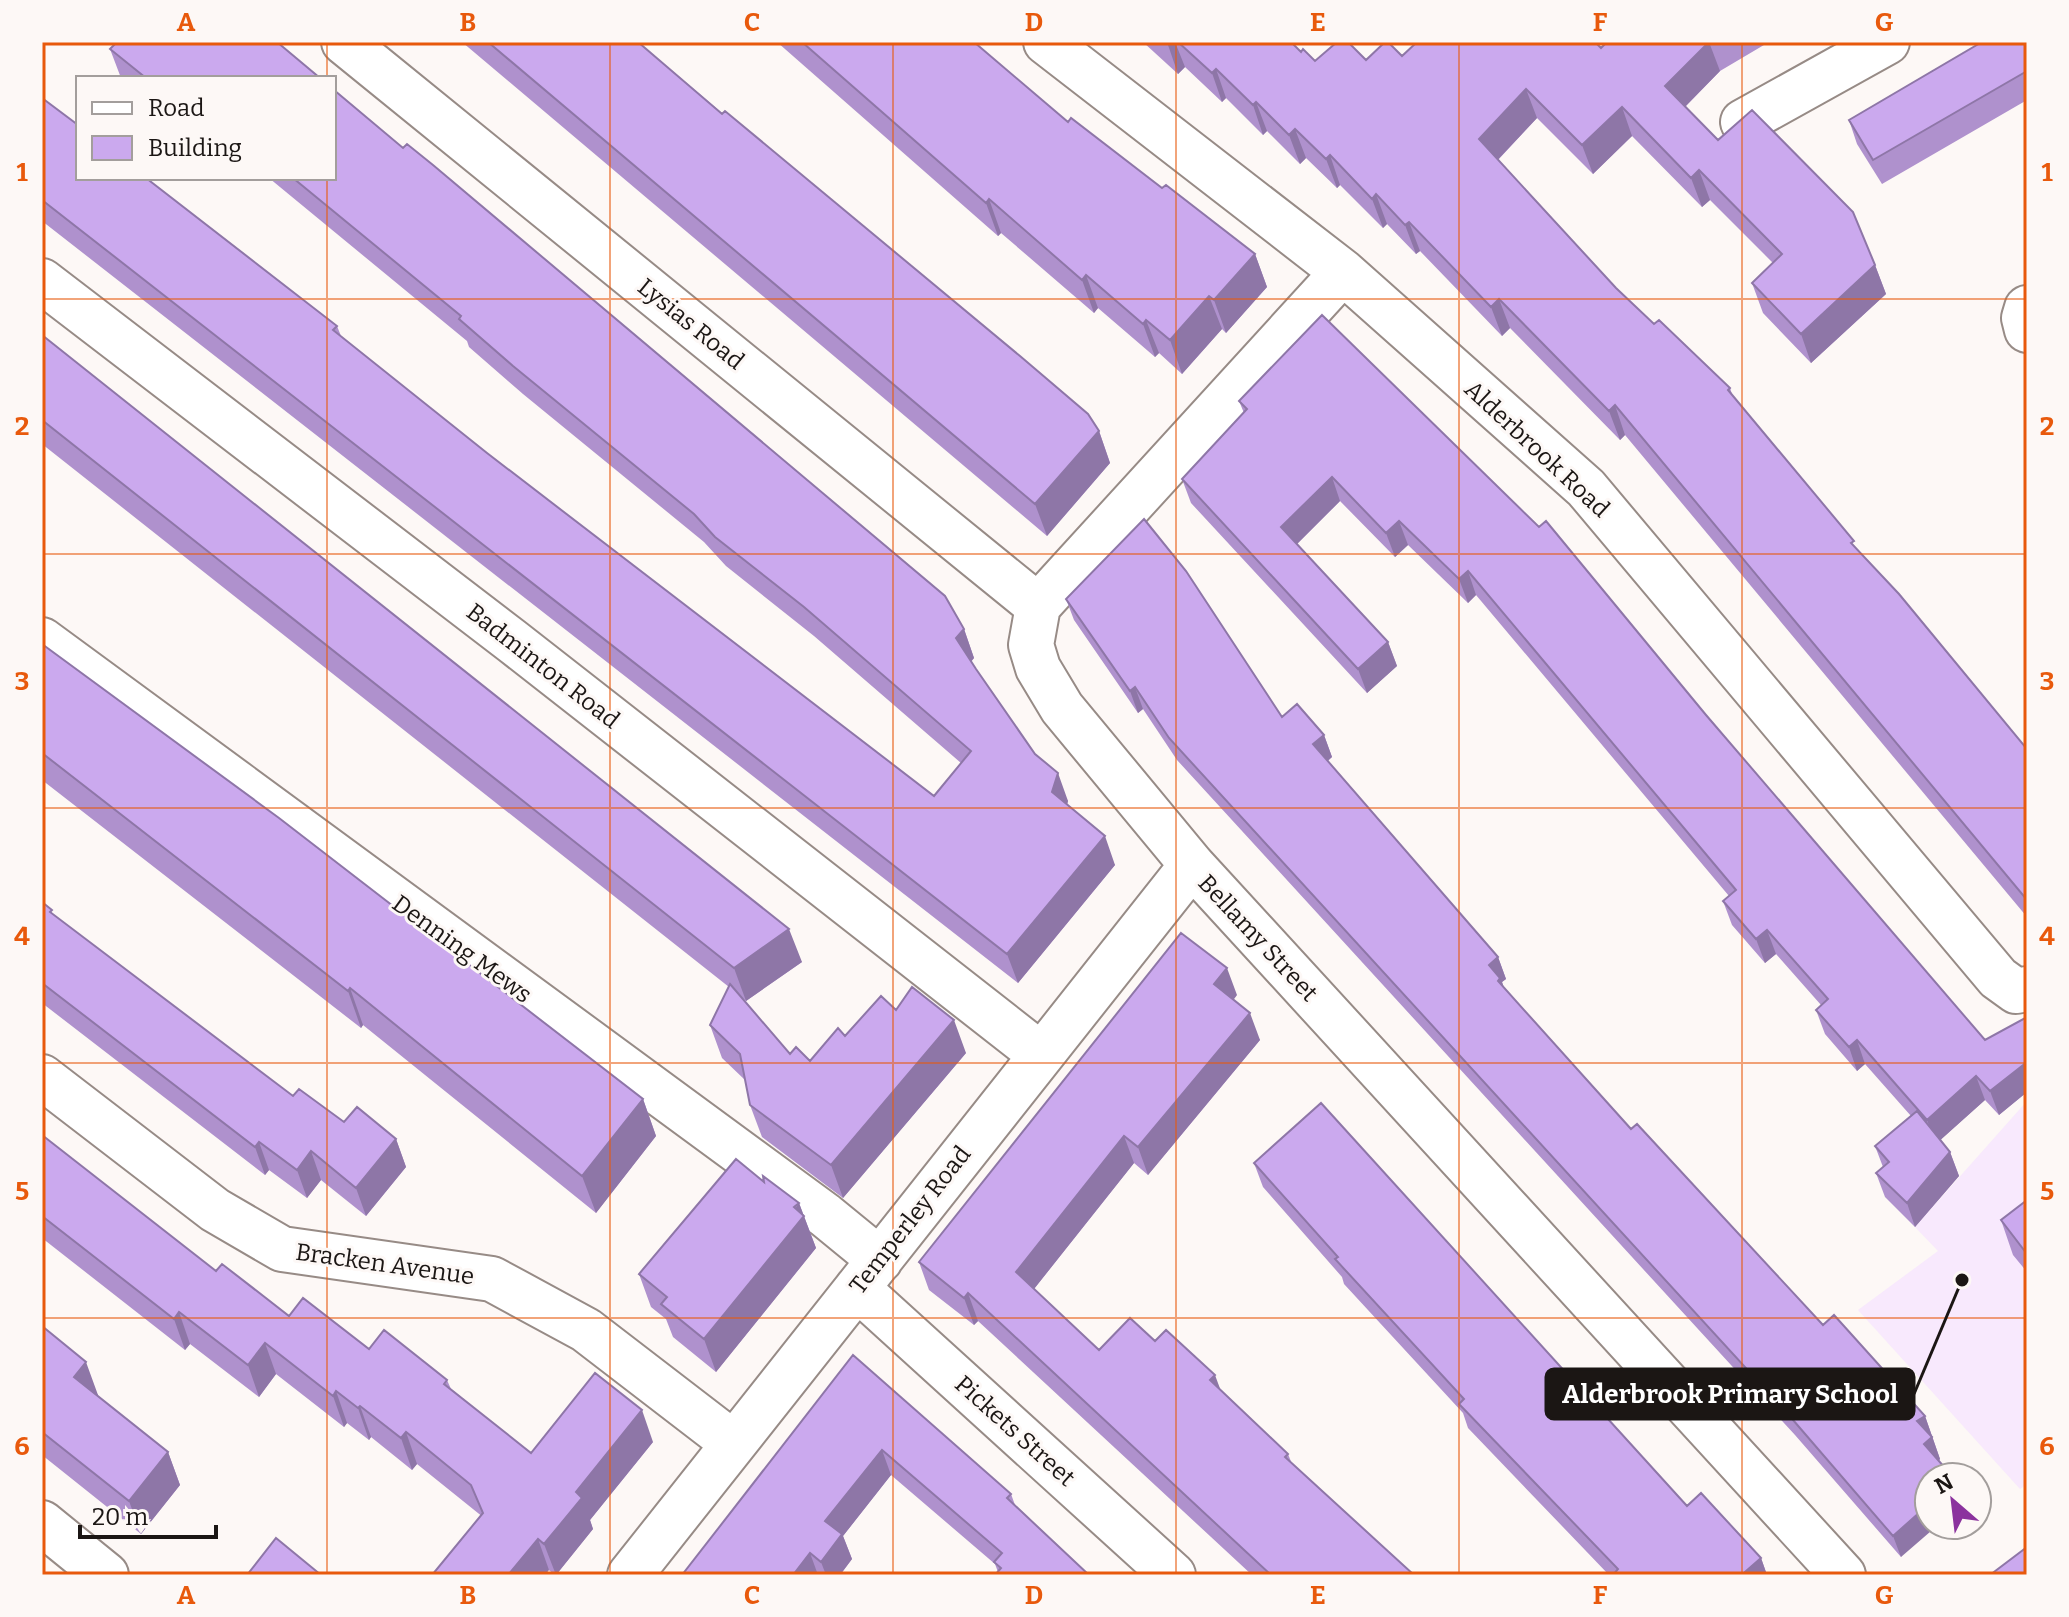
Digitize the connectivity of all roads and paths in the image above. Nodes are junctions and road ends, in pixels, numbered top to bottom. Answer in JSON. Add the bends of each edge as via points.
{"nodes":[{"id":1,"x":344,"y":42,"type":"edge"},
{"id":2,"x":1046,"y":42,"type":"edge"},
{"id":3,"x":1887,"y":42,"type":"edge"},
{"id":4,"x":1743,"y":122,"type":"edge"},
{"id":5,"x":1343,"y":272,"type":"junction"},
{"id":6,"x":42,"y":281,"type":"edge"},
{"id":7,"x":2027,"y":308,"type":"edge"},
{"id":8,"x":2027,"y":330,"type":"edge"},
{"id":9,"x":1038,"y":606,"type":"junction"},
{"id":10,"x":42,"y":640,"type":"edge"},
{"id":11,"x":1192,"y":865,"type":"junction"},
{"id":12,"x":2027,"y":989,"type":"edge"},
{"id":13,"x":1040,"y":1054,"type":"junction"},
{"id":14,"x":42,"y":1077,"type":"edge"},
{"id":15,"x":868,"y":1274,"type":"junction"},
{"id":16,"x":733,"y":1443,"type":"junction"},
{"id":17,"x":42,"y":1523,"type":"edge"},
{"id":18,"x":106,"y":1575,"type":"edge"},
{"id":19,"x":630,"y":1575,"type":"edge"},
{"id":20,"x":1173,"y":1575,"type":"edge"},
{"id":21,"x":1843,"y":1575,"type":"edge"}],
"edges":[{"from":1,"to":9,"type":"street","name":"Lysias Road"},
{"from":2,"to":5,"type":"street","name":"Alderbrook Road"},
{"from":3,"to":4,"type":"street"},
{"from":5,"to":9,"type":"street"},
{"from":5,"to":12,"type":"street","name":"Alderbrook Road","via":[[1586,488],[1998,978],[2016,991]]},
{"from":6,"to":13,"type":"street","name":"Badminton Road"},
{"from":7,"to":8,"type":"street"},
{"from":9,"to":11,"type":"street","name":"Bellamy Street","via":[[1031,645],[1038,668],[1062,708]]},
{"from":10,"to":15,"type":"street","name":"Denning Mews","via":[[825,1215]]},
{"from":11,"to":13,"type":"street","name":"Temperley Road"},
{"from":11,"to":21,"type":"street","name":"Bellamy Street"},
{"from":13,"to":15,"type":"street","name":"Temperley Road"},
{"from":14,"to":16,"type":"street","name":"Bracken Avenue","via":[[215,1210],[282,1249],[492,1279],[586,1330]]},
{"from":15,"to":16,"type":"street","name":"Temperley Road"},
{"from":15,"to":20,"type":"street","name":"Pickets Street"},
{"from":16,"to":19,"type":"street","name":"Temperley Road"},
{"from":17,"to":18,"type":"street"}]}
